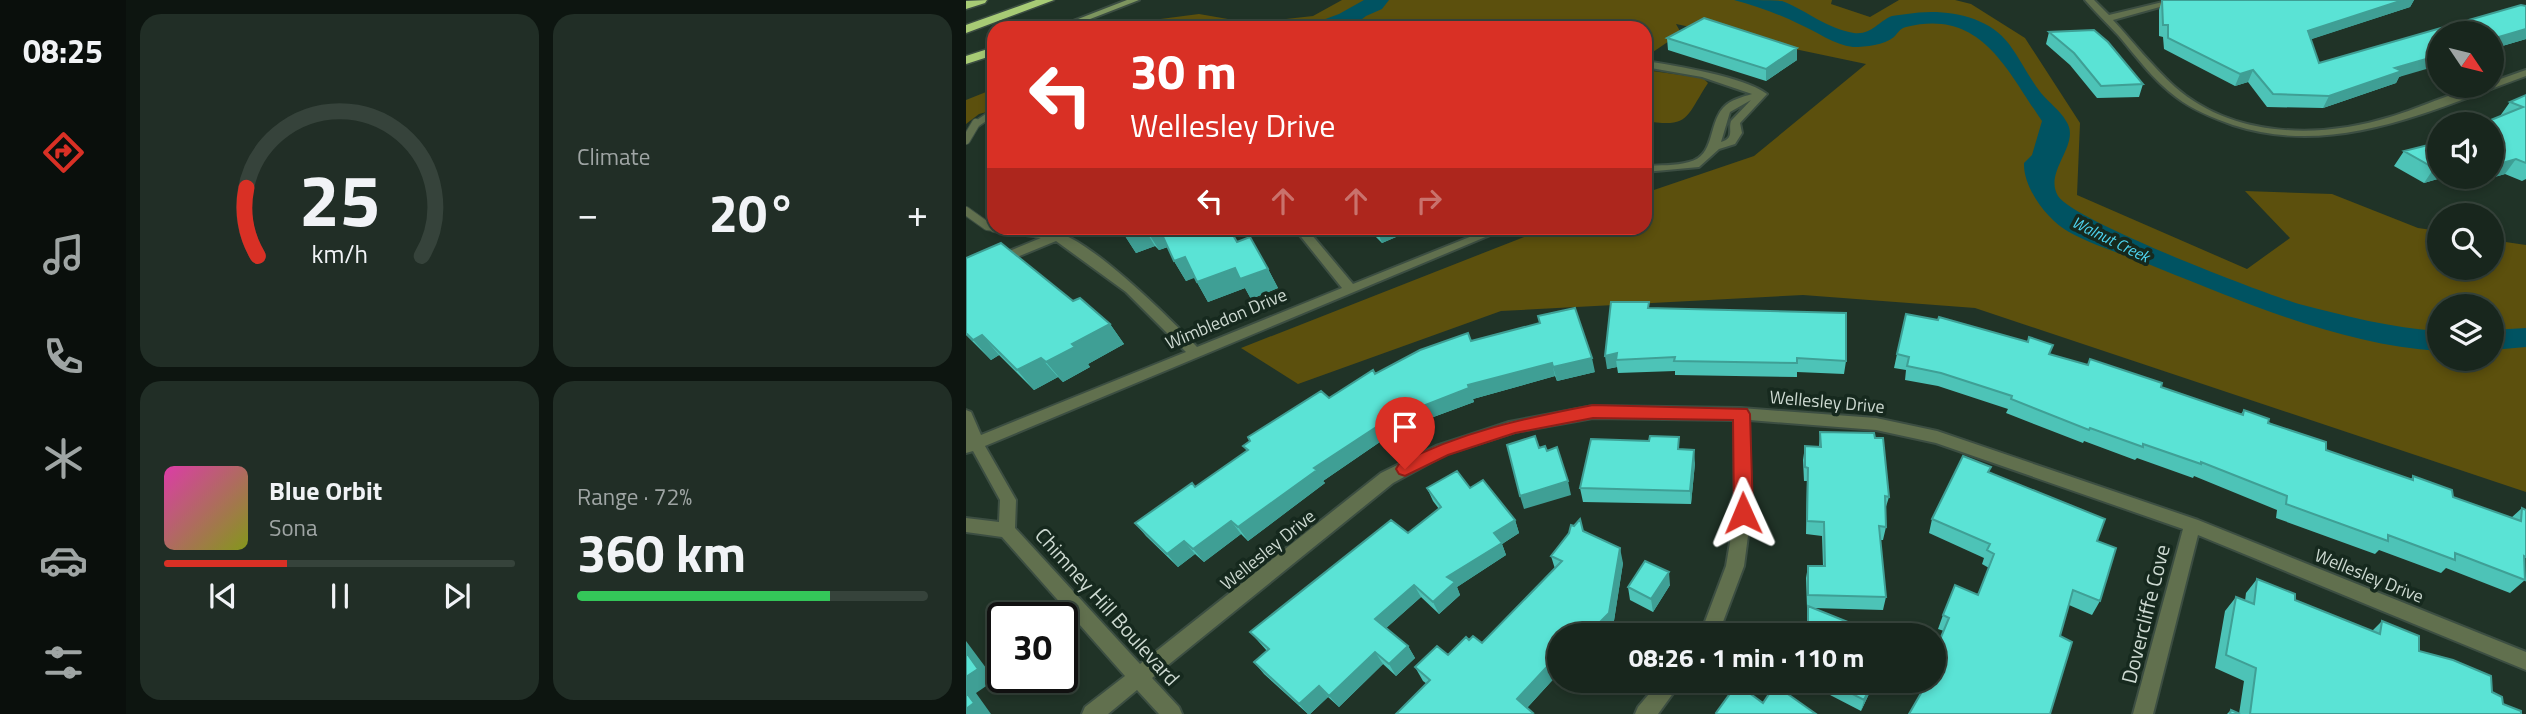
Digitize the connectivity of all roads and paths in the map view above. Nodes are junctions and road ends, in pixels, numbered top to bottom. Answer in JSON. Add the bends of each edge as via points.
{"nodes":[{"id":1,"x":981,"y":0,"type":"edge"},
{"id":2,"x":1048,"y":0,"type":"edge"},
{"id":3,"x":1135,"y":0,"type":"edge"},
{"id":4,"x":2089,"y":0,"type":"edge"},
{"id":5,"x":2180,"y":0,"type":"edge"},
{"id":6,"x":966,"y":5,"type":"edge"},
{"id":7,"x":2109,"y":18,"type":"junction"},
{"id":8,"x":989,"y":21,"type":"edge"},
{"id":9,"x":1078,"y":21,"type":"edge"},
{"id":10,"x":987,"y":22,"type":"edge"},
{"id":11,"x":966,"y":29,"type":"edge"},
{"id":12,"x":987,"y":54,"type":"edge"},
{"id":13,"x":966,"y":61,"type":"edge"},
{"id":14,"x":1652,"y":65,"type":"edge"},
{"id":15,"x":2526,"y":73,"type":"edge"},
{"id":16,"x":2504,"y":81,"type":"edge"},
{"id":17,"x":1762,"y":94,"type":"junction"},
{"id":18,"x":2454,"y":98,"type":"edge"},
{"id":19,"x":987,"y":116,"type":"edge"},
{"id":20,"x":966,"y":140,"type":"edge"},
{"id":21,"x":1716,"y":147,"type":"junction"},
{"id":22,"x":1652,"y":170,"type":"edge"},
{"id":23,"x":966,"y":211,"type":"edge"},
{"id":24,"x":987,"y":226,"type":"edge"},
{"id":25,"x":1050,"y":235,"type":"edge"},
{"id":26,"x":1306,"y":235,"type":"edge"},
{"id":27,"x":1484,"y":235,"type":"edge"},
{"id":28,"x":1057,"y":236,"type":"junction"},
{"id":29,"x":966,"y":274,"type":"edge"},
{"id":30,"x":1349,"y":288,"type":"junction"},
{"id":31,"x":1195,"y":353,"type":"junction"},
{"id":32,"x":1741,"y":414,"type":"junction"},
{"id":33,"x":966,"y":416,"type":"edge"},
{"id":34,"x":971,"y":445,"type":"edge"},
{"id":35,"x":966,"y":525,"type":"edge"},
{"id":36,"x":2192,"y":525,"type":"junction"},
{"id":37,"x":1007,"y":530,"type":"junction"},
{"id":38,"x":1714,"y":623,"type":"edge"},
{"id":39,"x":2526,"y":661,"type":"edge"},
{"id":40,"x":1139,"y":678,"type":"junction"},
{"id":41,"x":1662,"y":693,"type":"edge"},
{"id":42,"x":1092,"y":714,"type":"edge"},
{"id":43,"x":1172,"y":714,"type":"edge"},
{"id":44,"x":1645,"y":714,"type":"edge"},
{"id":45,"x":2143,"y":714,"type":"edge"}],
"edges":[{"from":1,"to":6,"type":"highway"},
{"from":2,"to":8,"type":"highway"},
{"from":3,"to":9,"type":"main road"},
{"from":4,"to":7,"type":"street"},
{"from":5,"to":7,"type":"street"},
{"from":7,"to":18,"type":"street","via":[[2173,90],[2204,110],[2254,129],[2343,133]]},
{"from":10,"to":11,"type":"highway"},
{"from":12,"to":13,"type":"highway"},
{"from":14,"to":17,"type":"street","via":[[1724,79]]},
{"from":15,"to":16,"type":"street"},
{"from":17,"to":21,"type":"street","via":[[1735,123],[1737,133],[1731,142]]},
{"from":17,"to":21,"type":"street","via":[[1727,108],[1718,121]]},
{"from":19,"to":20,"type":"lane","via":[[976,123]]},
{"from":21,"to":22,"type":"street","via":[[1695,165]]},
{"from":23,"to":24,"type":"lane"},
{"from":25,"to":28,"type":"lane"},
{"from":26,"to":30,"type":"street"},
{"from":27,"to":30,"type":"street","name":"Wimbledon Drive"},
{"from":28,"to":29,"type":"street"},
{"from":28,"to":31,"type":"street","via":[[1098,261],[1158,311]]},
{"from":30,"to":31,"type":"street","name":"Wimbledon Drive"},
{"from":31,"to":34,"type":"street","name":"Wimbledon Drive"},
{"from":32,"to":36,"type":"street","name":"Wellesley Drive","via":[[1876,424],[1937,437]]},
{"from":32,"to":38,"type":"street","via":[[1743,513],[1735,566]]},
{"from":32,"to":40,"type":"street","name":"Wellesley Drive","via":[[1593,412],[1514,426],[1441,450],[1387,478]]},
{"from":33,"to":34,"type":"street","name":"Chimney Hill Boulevard"},
{"from":34,"to":37,"type":"street","name":"Chimney Hill Boulevard","via":[[1008,500]]},
{"from":35,"to":37,"type":"street","name":"Chimney Hill Boulevard"},
{"from":36,"to":39,"type":"street","name":"Wellesley Drive"},
{"from":36,"to":45,"type":"street","name":"Dovercliffe Cove"},
{"from":37,"to":40,"type":"street","name":"Chimney Hill Boulevard"},
{"from":40,"to":42,"type":"street","name":"Wellesley Drive"},
{"from":40,"to":43,"type":"street","name":"Chimney Hill Boulevard"},
{"from":41,"to":44,"type":"street"}]}
